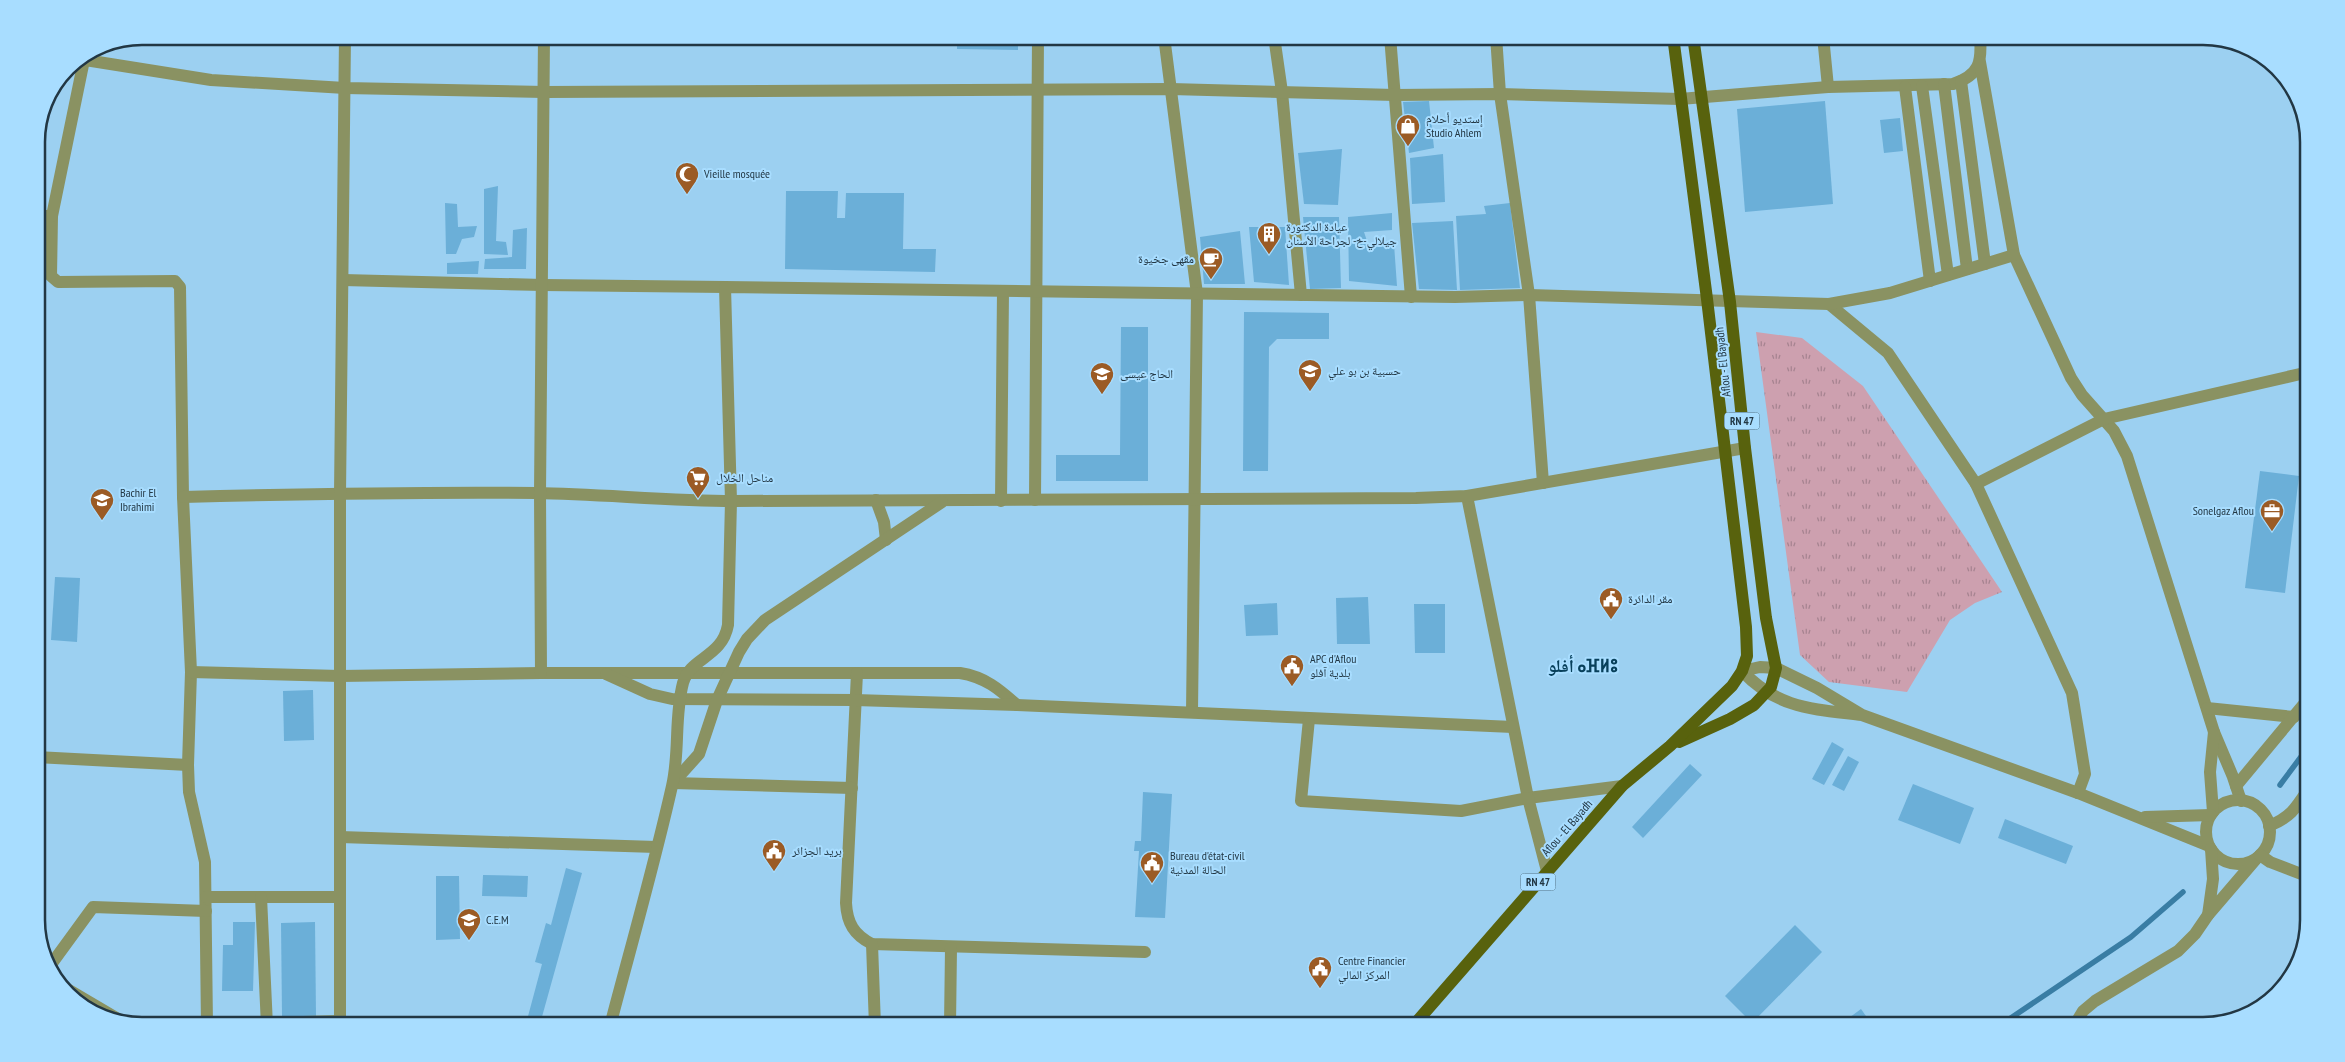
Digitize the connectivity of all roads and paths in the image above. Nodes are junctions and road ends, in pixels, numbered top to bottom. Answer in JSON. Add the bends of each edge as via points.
{"nodes":[{"id":1,"x":345,"y":45,"type":"edge"},
{"id":2,"x":544,"y":45,"type":"edge"},
{"id":3,"x":1038,"y":45,"type":"edge"},
{"id":4,"x":1165,"y":45,"type":"edge"},
{"id":5,"x":1275,"y":45,"type":"edge"},
{"id":6,"x":1391,"y":45,"type":"edge"},
{"id":7,"x":1497,"y":45,"type":"edge"},
{"id":8,"x":1674,"y":45,"type":"edge"},
{"id":9,"x":1694,"y":45,"type":"edge"},
{"id":10,"x":1824,"y":45,"type":"edge"},
{"id":11,"x":1980,"y":45,"type":"edge"},
{"id":12,"x":88,"y":61,"type":"edge"},
{"id":13,"x":1980,"y":62,"type":"junction"},
{"id":14,"x":81,"y":67,"type":"edge"},
{"id":15,"x":1961,"y":81,"type":"junction"},
{"id":16,"x":1944,"y":84,"type":"junction"},
{"id":17,"x":1905,"y":86,"type":"junction"},
{"id":18,"x":1922,"y":86,"type":"junction"},
{"id":19,"x":1828,"y":87,"type":"junction"},
{"id":20,"x":345,"y":88,"type":"junction"},
{"id":21,"x":1171,"y":89,"type":"junction"},
{"id":22,"x":1039,"y":90,"type":"junction"},
{"id":23,"x":544,"y":92,"type":"junction"},
{"id":24,"x":1282,"y":92,"type":"junction"},
{"id":25,"x":1395,"y":94,"type":"junction"},
{"id":26,"x":1500,"y":94,"type":"junction"},
{"id":27,"x":1701,"y":96,"type":"junction"},
{"id":28,"x":1680,"y":99,"type":"junction"},
{"id":29,"x":45,"y":216,"type":"edge"},
{"id":30,"x":52,"y":216,"type":"junction"},
{"id":31,"x":2014,"y":255,"type":"junction"},
{"id":32,"x":1985,"y":264,"type":"junction"},
{"id":33,"x":1967,"y":269,"type":"junction"},
{"id":34,"x":1948,"y":275,"type":"junction"},
{"id":35,"x":343,"y":280,"type":"junction"},
{"id":36,"x":1930,"y":281,"type":"junction"},
{"id":37,"x":543,"y":285,"type":"junction"},
{"id":38,"x":725,"y":287,"type":"junction"},
{"id":39,"x":1003,"y":291,"type":"junction"},
{"id":40,"x":1037,"y":292,"type":"junction"},
{"id":41,"x":1197,"y":294,"type":"junction"},
{"id":42,"x":1301,"y":295,"type":"junction"},
{"id":43,"x":1529,"y":295,"type":"junction"},
{"id":44,"x":1411,"y":297,"type":"junction"},
{"id":45,"x":1707,"y":299,"type":"junction"},
{"id":46,"x":1730,"y":302,"type":"junction"},
{"id":47,"x":1829,"y":304,"type":"junction"},
{"id":48,"x":2300,"y":374,"type":"edge"},
{"id":49,"x":2104,"y":419,"type":"junction"},
{"id":50,"x":1745,"y":448,"type":"junction"},
{"id":51,"x":1724,"y":452,"type":"junction"},
{"id":52,"x":1543,"y":483,"type":"junction"},
{"id":53,"x":1976,"y":484,"type":"junction"},
{"id":54,"x":540,"y":493,"type":"junction"},
{"id":55,"x":340,"y":494,"type":"junction"},
{"id":56,"x":1467,"y":496,"type":"junction"},
{"id":57,"x":183,"y":497,"type":"junction"},
{"id":58,"x":876,"y":500,"type":"junction"},
{"id":59,"x":1035,"y":500,"type":"junction"},
{"id":60,"x":1193,"y":500,"type":"junction"},
{"id":61,"x":731,"y":501,"type":"junction"},
{"id":62,"x":1001,"y":501,"type":"junction"},
{"id":63,"x":942,"y":502,"type":"junction"},
{"id":64,"x":886,"y":540,"type":"junction"},
{"id":65,"x":1776,"y":668,"type":"junction"},
{"id":66,"x":1742,"y":671,"type":"junction"},
{"id":67,"x":191,"y":672,"type":"junction"},
{"id":68,"x":541,"y":673,"type":"junction"},
{"id":69,"x":730,"y":673,"type":"junction"},
{"id":70,"x":857,"y":673,"type":"junction"},
{"id":71,"x":606,"y":674,"type":"junction"},
{"id":72,"x":687,"y":674,"type":"junction"},
{"id":73,"x":340,"y":676,"type":"junction"},
{"id":74,"x":1766,"y":693,"type":"junction"},
{"id":75,"x":679,"y":700,"type":"junction"},
{"id":76,"x":717,"y":700,"type":"junction"},
{"id":77,"x":855,"y":700,"type":"junction"},
{"id":78,"x":1017,"y":705,"type":"junction"},
{"id":79,"x":2207,"y":708,"type":"junction"},
{"id":80,"x":2300,"y":709,"type":"edge"},
{"id":81,"x":1192,"y":712,"type":"junction"},
{"id":82,"x":1862,"y":715,"type":"junction"},
{"id":83,"x":2294,"y":717,"type":"junction"},
{"id":84,"x":1309,"y":719,"type":"junction"},
{"id":85,"x":1513,"y":727,"type":"junction"},
{"id":86,"x":2214,"y":732,"type":"junction"},
{"id":87,"x":1670,"y":746,"type":"junction"},
{"id":88,"x":45,"y":757,"type":"edge"},
{"id":89,"x":188,"y":765,"type":"junction"},
{"id":90,"x":673,"y":784,"type":"junction"},
{"id":91,"x":1622,"y":786,"type":"junction"},
{"id":92,"x":2236,"y":786,"type":"junction"},
{"id":93,"x":852,"y":788,"type":"junction"},
{"id":94,"x":2078,"y":793,"type":"junction"},
{"id":95,"x":1528,"y":798,"type":"junction"},
{"id":96,"x":2241,"y":801,"type":"junction"},
{"id":97,"x":2300,"y":802,"type":"edge"},
{"id":98,"x":2212,"y":813,"type":"junction"},
{"id":99,"x":2140,"y":817,"type":"junction"},
{"id":100,"x":2269,"y":826,"type":"junction"},
{"id":101,"x":340,"y":837,"type":"junction"},
{"id":102,"x":656,"y":848,"type":"junction"},
{"id":103,"x":2210,"y":848,"type":"junction"},
{"id":104,"x":2258,"y":856,"type":"junction"},
{"id":105,"x":1547,"y":872,"type":"junction"},
{"id":106,"x":2300,"y":874,"type":"edge"},
{"id":107,"x":206,"y":897,"type":"junction"},
{"id":108,"x":261,"y":897,"type":"junction"},
{"id":109,"x":340,"y":897,"type":"junction"},
{"id":110,"x":206,"y":911,"type":"junction"},
{"id":111,"x":2208,"y":915,"type":"junction"},
{"id":112,"x":872,"y":944,"type":"junction"},
{"id":113,"x":951,"y":948,"type":"junction"},
{"id":114,"x":1146,"y":952,"type":"dead end"},
{"id":115,"x":54,"y":961,"type":"edge"},
{"id":116,"x":208,"y":1017,"type":"edge"},
{"id":117,"x":267,"y":1017,"type":"edge"},
{"id":118,"x":340,"y":1017,"type":"edge"},
{"id":119,"x":612,"y":1017,"type":"edge"},
{"id":120,"x":875,"y":1017,"type":"edge"},
{"id":121,"x":950,"y":1017,"type":"edge"},
{"id":122,"x":1422,"y":1017,"type":"edge"},
{"id":123,"x":2079,"y":1017,"type":"edge"}],
"edges":[{"from":1,"to":20,"type":"street"},
{"from":2,"to":23,"type":"street"},
{"from":3,"to":22,"type":"street"},
{"from":4,"to":21,"type":"street"},
{"from":5,"to":24,"type":"street"},
{"from":6,"to":25,"type":"street"},
{"from":7,"to":26,"type":"street"},
{"from":8,"to":28,"type":"main road","name":"Aflou - El Bayadh","number":"RN 47"},
{"from":9,"to":27,"type":"main road","name":"Aflou - El Bayadh","number":"RN 47"},
{"from":10,"to":19,"type":"street"},
{"from":11,"to":13,"type":"street"},
{"from":12,"to":20,"type":"street","via":[[211,80]]},
{"from":13,"to":15,"type":"street","via":[[1972,74]]},
{"from":13,"to":31,"type":"street"},
{"from":14,"to":30,"type":"street"},
{"from":15,"to":16,"type":"street"},
{"from":15,"to":32,"type":"street"},
{"from":16,"to":18,"type":"street"},
{"from":16,"to":33,"type":"street"},
{"from":17,"to":18,"type":"street"},
{"from":17,"to":19,"type":"street"},
{"from":17,"to":36,"type":"street"},
{"from":18,"to":34,"type":"street"},
{"from":19,"to":27,"type":"street"},
{"from":20,"to":23,"type":"street"},
{"from":20,"to":35,"type":"street"},
{"from":21,"to":22,"type":"street"},
{"from":21,"to":24,"type":"street"},
{"from":21,"to":41,"type":"street"},
{"from":22,"to":23,"type":"street"},
{"from":22,"to":40,"type":"street"},
{"from":23,"to":37,"type":"street"},
{"from":24,"to":25,"type":"street"},
{"from":24,"to":42,"type":"street"},
{"from":25,"to":26,"type":"street"},
{"from":25,"to":44,"type":"street"},
{"from":26,"to":28,"type":"street"},
{"from":26,"to":43,"type":"street"},
{"from":27,"to":28,"type":"street"},
{"from":27,"to":46,"type":"main road","name":"Aflou - El Bayadh","number":"RN 47"},
{"from":28,"to":45,"type":"main road","name":"Aflou - El Bayadh","number":"RN 47"},
{"from":29,"to":30,"type":"street"},
{"from":30,"to":57,"type":"street","via":[[51,276],[58,282],[175,282],[180,287]]},
{"from":31,"to":32,"type":"street"},
{"from":31,"to":49,"type":"street","via":[[2071,378],[2087,402]]},
{"from":32,"to":33,"type":"street"},
{"from":33,"to":34,"type":"street"},
{"from":34,"to":36,"type":"street"},
{"from":35,"to":37,"type":"street"},
{"from":35,"to":55,"type":"street"},
{"from":36,"to":47,"type":"street","via":[[1870,298]]},
{"from":37,"to":38,"type":"street"},
{"from":37,"to":54,"type":"street"},
{"from":38,"to":39,"type":"street"},
{"from":38,"to":61,"type":"street"},
{"from":39,"to":40,"type":"street"},
{"from":39,"to":62,"type":"street"},
{"from":40,"to":41,"type":"street"},
{"from":40,"to":59,"type":"street"},
{"from":41,"to":42,"type":"street"},
{"from":41,"to":60,"type":"street"},
{"from":42,"to":44,"type":"street"},
{"from":43,"to":44,"type":"street"},
{"from":43,"to":45,"type":"street"},
{"from":43,"to":52,"type":"street"},
{"from":45,"to":46,"type":"street"},
{"from":45,"to":51,"type":"main road","name":"Aflou - El Bayadh","number":"RN 47"},
{"from":46,"to":47,"type":"street"},
{"from":46,"to":50,"type":"main road","name":"Aflou - El Bayadh","number":"RN 47"},
{"from":47,"to":53,"type":"street","via":[[1888,353]]},
{"from":48,"to":49,"type":"street"},
{"from":49,"to":53,"type":"street"},
{"from":49,"to":79,"type":"street","via":[[2127,456],[2135,477]]},
{"from":50,"to":51,"type":"street"},
{"from":50,"to":65,"type":"main road","name":"Aflou - El Bayadh","number":"RN 47","via":[[1766,618]]},
{"from":51,"to":52,"type":"street"},
{"from":51,"to":66,"type":"main road","name":"Aflou - El Bayadh","number":"RN 47","via":[[1747,640],[1747,656]]},
{"from":52,"to":56,"type":"street"},
{"from":53,"to":94,"type":"street","via":[[2072,693],[2085,774]]},
{"from":54,"to":55,"type":"street"},
{"from":54,"to":61,"type":"street"},
{"from":54,"to":68,"type":"street"},
{"from":55,"to":57,"type":"street"},
{"from":55,"to":73,"type":"street"},
{"from":56,"to":60,"type":"street"},
{"from":56,"to":85,"type":"street"},
{"from":57,"to":67,"type":"street"},
{"from":58,"to":61,"type":"street"},
{"from":58,"to":63,"type":"street"},
{"from":58,"to":64,"type":"street"},
{"from":59,"to":60,"type":"street"},
{"from":59,"to":62,"type":"street"},
{"from":60,"to":81,"type":"street"},
{"from":61,"to":72,"type":"street","via":[[726,634],[716,650]]},
{"from":62,"to":63,"type":"street"},
{"from":63,"to":64,"type":"street"},
{"from":64,"to":69,"type":"street","via":[[765,620],[746,639]]},
{"from":65,"to":66,"type":"street","via":[[1760,666]]},
{"from":65,"to":74,"type":"main road","name":"Aflou - El Bayadh","number":"RN 47","via":[[1775,678]]},
{"from":65,"to":82,"type":"street"},
{"from":66,"to":74,"type":"street"},
{"from":66,"to":87,"type":"main road","name":"Aflou - El Bayadh","number":"RN 47","via":[[1732,686]]},
{"from":67,"to":73,"type":"street"},
{"from":67,"to":89,"type":"street"},
{"from":68,"to":71,"type":"street"},
{"from":68,"to":73,"type":"street"},
{"from":69,"to":70,"type":"street"},
{"from":69,"to":72,"type":"street"},
{"from":69,"to":76,"type":"street"},
{"from":70,"to":77,"type":"street"},
{"from":70,"to":78,"type":"street","via":[[969,674],[993,684]]},
{"from":71,"to":72,"type":"street"},
{"from":71,"to":75,"type":"street","via":[[657,697]]},
{"from":72,"to":75,"type":"street"},
{"from":73,"to":101,"type":"street"},
{"from":74,"to":82,"type":"street","via":[[1801,706]]},
{"from":74,"to":87,"type":"main road","name":"Aflou - El Bayadh","number":"RN 47","via":[[1742,713]]},
{"from":75,"to":76,"type":"street"},
{"from":75,"to":90,"type":"street"},
{"from":76,"to":77,"type":"street"},
{"from":76,"to":90,"type":"street","via":[[698,754]]},
{"from":77,"to":78,"type":"street"},
{"from":77,"to":93,"type":"street"},
{"from":78,"to":81,"type":"street"},
{"from":79,"to":83,"type":"street"},
{"from":79,"to":86,"type":"street"},
{"from":80,"to":83,"type":"street"},
{"from":81,"to":84,"type":"street"},
{"from":82,"to":94,"type":"street"},
{"from":83,"to":92,"type":"street"},
{"from":84,"to":85,"type":"street"},
{"from":84,"to":95,"type":"street","via":[[1302,801],[1461,811]]},
{"from":85,"to":95,"type":"street"},
{"from":86,"to":92,"type":"street"},
{"from":86,"to":98,"type":"street","via":[[2210,772]]},
{"from":87,"to":91,"type":"main road","name":"Aflou - El Bayadh","number":"RN 47"},
{"from":88,"to":89,"type":"street"},
{"from":89,"to":107,"type":"street","via":[[190,792],[205,862]]},
{"from":90,"to":93,"type":"street"},
{"from":90,"to":102,"type":"street"},
{"from":91,"to":95,"type":"street"},
{"from":91,"to":105,"type":"main road","name":"Aflou - El Bayadh","number":"RN 47"},
{"from":92,"to":96,"type":"street"},
{"from":93,"to":112,"type":"street","via":[[846,914],[855,932]]},
{"from":94,"to":99,"type":"street"},
{"from":95,"to":105,"type":"street"},
{"from":96,"to":98,"type":"street","via":[[2221,805]]},
{"from":96,"to":100,"type":"street","via":[[2249,802],[2262,812]]},
{"from":97,"to":100,"type":"street","via":[[2283,820]]},
{"from":98,"to":99,"type":"street"},
{"from":98,"to":103,"type":"street","via":[[2206,830]]},
{"from":99,"to":103,"type":"street"},
{"from":100,"to":104,"type":"street","via":[[2268,841]]},
{"from":101,"to":102,"type":"street"},
{"from":101,"to":109,"type":"street"},
{"from":102,"to":119,"type":"street"},
{"from":103,"to":104,"type":"street","via":[[2226,862],[2237,864],[2247,863]]},
{"from":103,"to":111,"type":"street","via":[[2214,878]]},
{"from":104,"to":106,"type":"street"},
{"from":104,"to":111,"type":"street"},
{"from":105,"to":122,"type":"main road","name":"Aflou - El Bayadh","number":"RN 47"},
{"from":107,"to":108,"type":"street"},
{"from":107,"to":110,"type":"street"},
{"from":108,"to":109,"type":"street"},
{"from":108,"to":117,"type":"street"},
{"from":109,"to":118,"type":"street"},
{"from":110,"to":115,"type":"street","via":[[93,907]]},
{"from":110,"to":116,"type":"street"},
{"from":111,"to":123,"type":"street","via":[[2178,951],[2095,1001]]},
{"from":112,"to":113,"type":"street"},
{"from":112,"to":120,"type":"street"},
{"from":113,"to":114,"type":"street"},
{"from":113,"to":121,"type":"street"}]}
